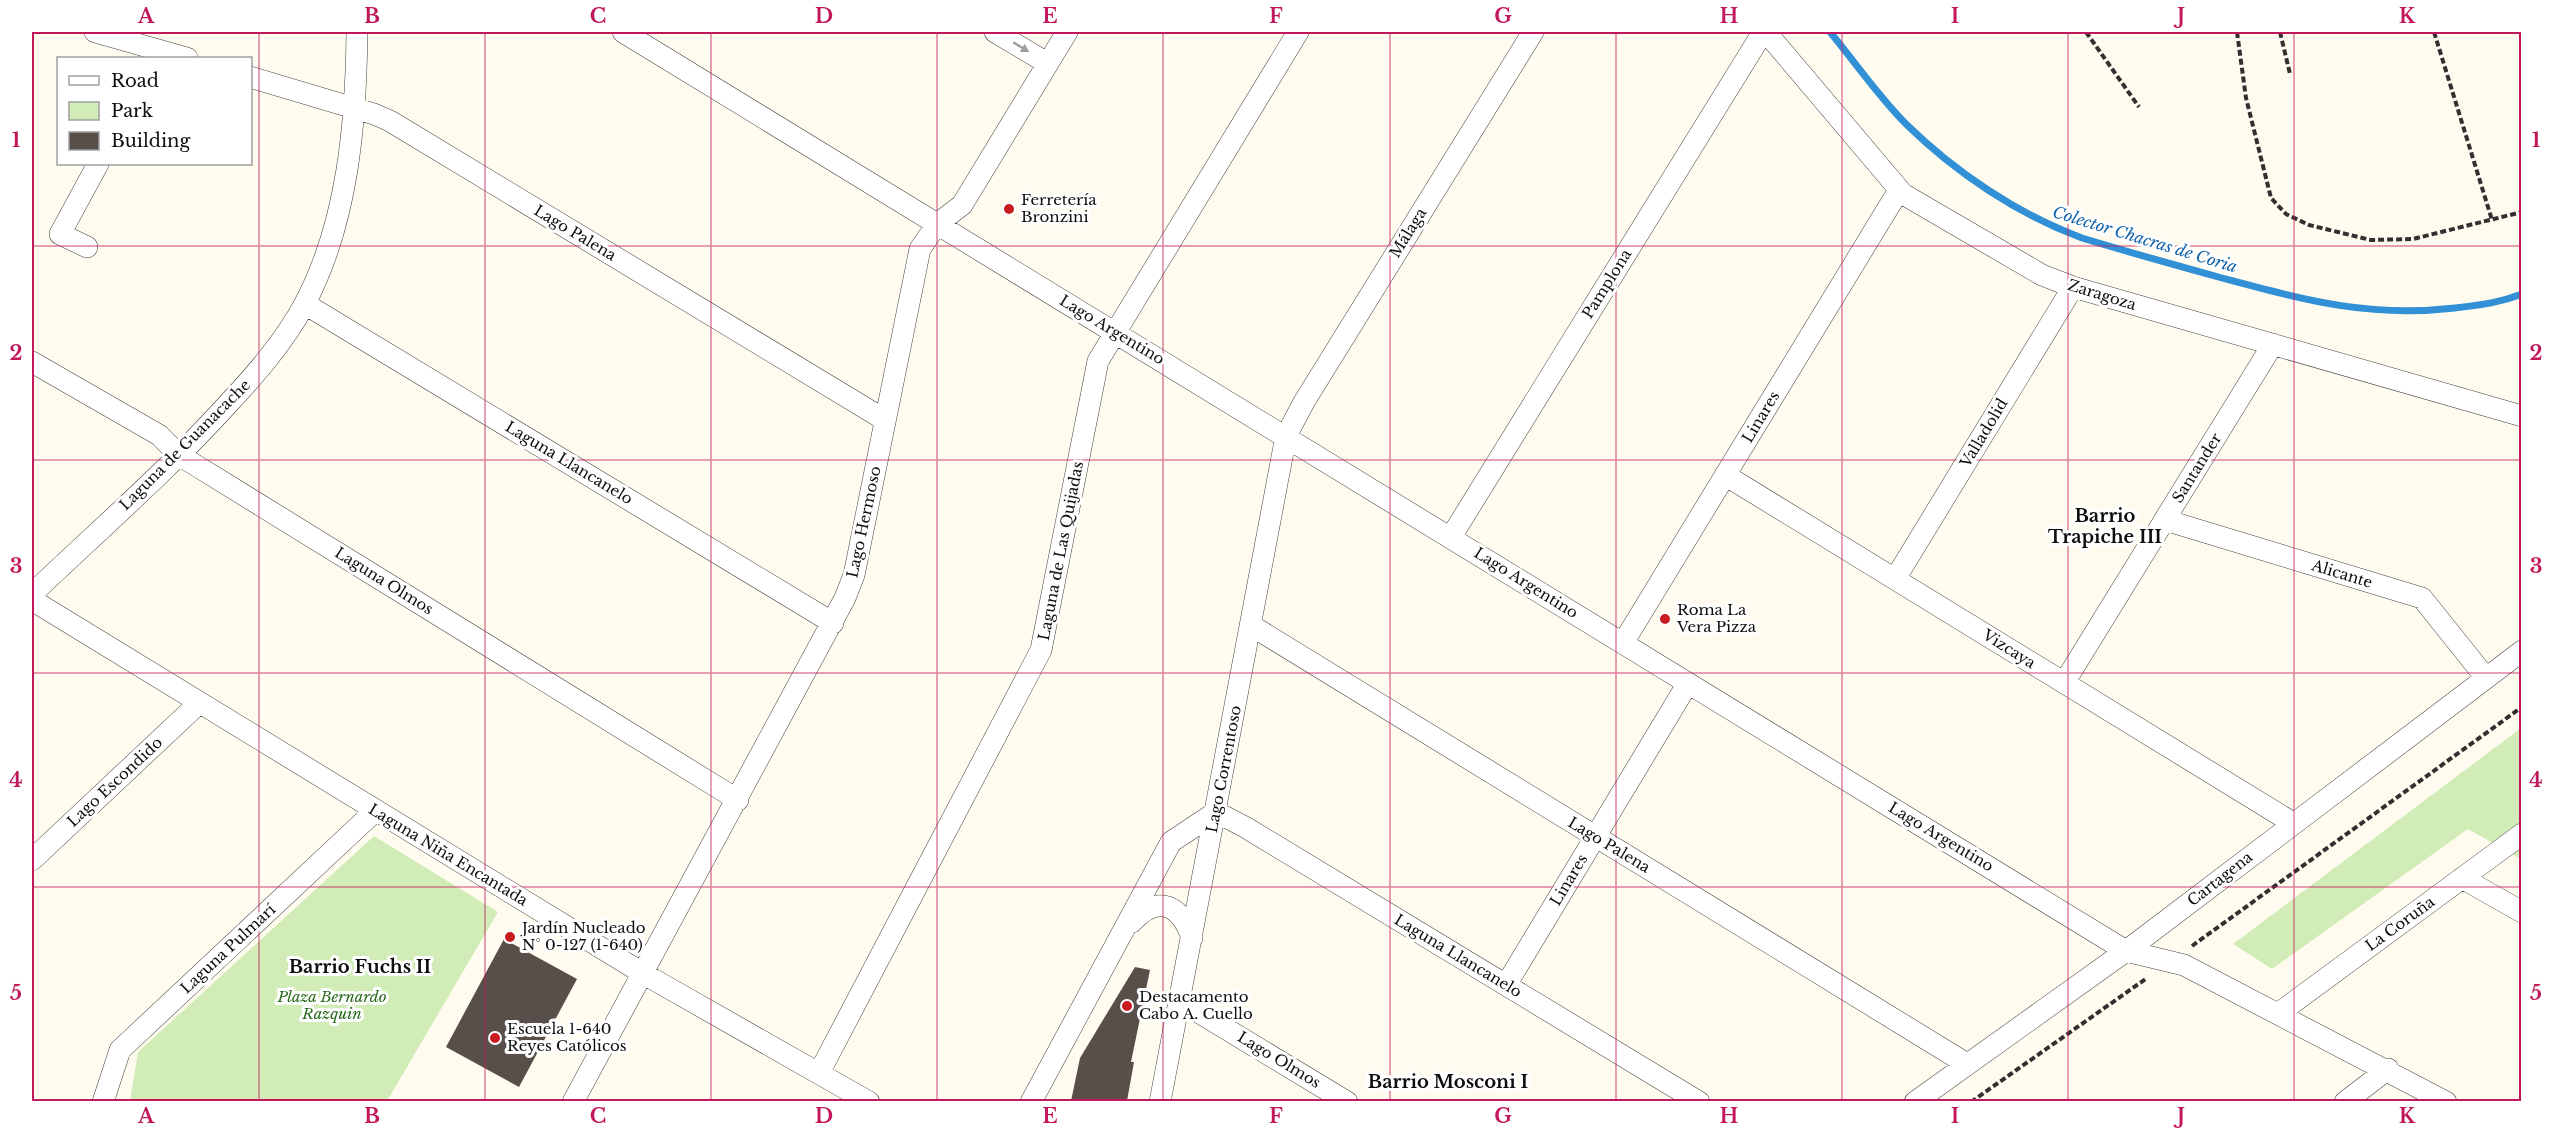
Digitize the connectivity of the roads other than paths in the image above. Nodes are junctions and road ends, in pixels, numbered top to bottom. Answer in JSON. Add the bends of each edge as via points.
{"nodes":[{"id":1,"x":95,"y":32,"type":"edge"},
{"id":2,"x":357,"y":32,"type":"edge"},
{"id":3,"x":622,"y":32,"type":"edge"},
{"id":4,"x":995,"y":32,"type":"edge"},
{"id":5,"x":1067,"y":32,"type":"edge"},
{"id":6,"x":1298,"y":32,"type":"edge"},
{"id":7,"x":1533,"y":32,"type":"edge"},
{"id":8,"x":1765,"y":32,"type":"edge"},
{"id":9,"x":157,"y":54,"type":"edge"},
{"id":10,"x":180,"y":57,"type":"edge"},
{"id":11,"x":1047,"y":63,"type":"junction"},
{"id":12,"x":252,"y":78,"type":"edge"},
{"id":13,"x":353,"y":108,"type":"junction"},
{"id":14,"x":97,"y":165,"type":"edge"},
{"id":15,"x":1899,"y":190,"type":"junction"},
{"id":16,"x":937,"y":224,"type":"junction"},
{"id":17,"x":87,"y":247,"type":"dead end"},
{"id":18,"x":2073,"y":287,"type":"junction"},
{"id":19,"x":305,"y":304,"type":"junction"},
{"id":20,"x":1114,"y":331,"type":"junction"},
{"id":21,"x":2273,"y":344,"type":"junction"},
{"id":22,"x":32,"y":362,"type":"edge"},
{"id":23,"x":2522,"y":416,"type":"edge"},
{"id":24,"x":885,"y":420,"type":"junction"},
{"id":25,"x":1286,"y":436,"type":"junction"},
{"id":26,"x":179,"y":455,"type":"junction"},
{"id":27,"x":1725,"y":475,"type":"junction"},
{"id":28,"x":2165,"y":520,"type":"junction"},
{"id":29,"x":1451,"y":537,"type":"junction"},
{"id":30,"x":1895,"y":579,"type":"junction"},
{"id":31,"x":32,"y":594,"type":"edge"},
{"id":32,"x":32,"y":600,"type":"edge"},
{"id":33,"x":833,"y":623,"type":"junction"},
{"id":34,"x":1252,"y":626,"type":"junction"},
{"id":35,"x":1623,"y":643,"type":"junction"},
{"id":36,"x":2522,"y":651,"type":"edge"},
{"id":37,"x":2486,"y":678,"type":"junction"},
{"id":38,"x":1688,"y":683,"type":"junction"},
{"id":39,"x":2064,"y":683,"type":"junction"},
{"id":40,"x":198,"y":704,"type":"junction"},
{"id":41,"x":738,"y":800,"type":"junction"},
{"id":42,"x":375,"y":812,"type":"junction"},
{"id":43,"x":1216,"y":812,"type":"junction"},
{"id":44,"x":2293,"y":823,"type":"junction"},
{"id":45,"x":2522,"y":834,"type":"edge"},
{"id":46,"x":1596,"y":836,"type":"junction"},
{"id":47,"x":32,"y":860,"type":"edge"},
{"id":48,"x":2462,"y":878,"type":"junction"},
{"id":49,"x":2522,"y":912,"type":"edge"},
{"id":50,"x":1122,"y":933,"type":"junction"},
{"id":51,"x":1192,"y":938,"type":"junction"},
{"id":52,"x":2126,"y":951,"type":"junction"},
{"id":53,"x":644,"y":974,"type":"junction"},
{"id":54,"x":1506,"y":985,"type":"junction"},
{"id":55,"x":1180,"y":1001,"type":"junction"},
{"id":56,"x":2279,"y":1013,"type":"junction"},
{"id":57,"x":1967,"y":1064,"type":"junction"},
{"id":58,"x":2388,"y":1069,"type":"junction"},
{"id":59,"x":819,"y":1073,"type":"junction"},
{"id":60,"x":103,"y":1101,"type":"edge"},
{"id":61,"x":573,"y":1101,"type":"edge"},
{"id":62,"x":869,"y":1101,"type":"edge"},
{"id":63,"x":1031,"y":1101,"type":"edge"},
{"id":64,"x":1160,"y":1101,"type":"edge"},
{"id":65,"x":1347,"y":1101,"type":"edge"},
{"id":66,"x":1699,"y":1101,"type":"edge"},
{"id":67,"x":1915,"y":1101,"type":"edge"},
{"id":68,"x":2345,"y":1101,"type":"edge"},
{"id":69,"x":2446,"y":1101,"type":"edge"}],
"edges":[{"from":1,"to":9,"type":"street"},
{"from":2,"to":13,"type":"street","name":"Laguna de Guanacache"},
{"from":3,"to":16,"type":"street","name":"Lago Argentino"},
{"from":4,"to":11,"type":"street","one_way":true},
{"from":5,"to":11,"type":"street","name":"Lago Hermoso"},
{"from":6,"to":20,"type":"street","name":"Laguna de Las Quijadas"},
{"from":7,"to":25,"type":"street","name":"Málaga"},
{"from":8,"to":15,"type":"street","name":"Zaragoza"},
{"from":8,"to":29,"type":"street","name":"Pamplona"},
{"from":9,"to":10,"type":"street"},
{"from":11,"to":16,"type":"street","name":"Lago Hermoso","via":[[962,205]]},
{"from":12,"to":13,"type":"street","name":"Lago Palena"},
{"from":13,"to":19,"type":"street","name":"Laguna de Guanacache","via":[[338,213]]},
{"from":13,"to":24,"type":"street","name":"Lago Palena","via":[[390,121]]},
{"from":14,"to":17,"type":"street","via":[[60,234]]},
{"from":15,"to":18,"type":"street","name":"Zaragoza","via":[[2032,270]]},
{"from":15,"to":27,"type":"street","name":"Linares"},
{"from":16,"to":20,"type":"street","name":"Lago Argentino"},
{"from":16,"to":24,"type":"street","name":"Lago Hermoso","via":[[920,249]]},
{"from":18,"to":21,"type":"street","name":"Zaragoza"},
{"from":18,"to":30,"type":"street","name":"Valladolid"},
{"from":19,"to":26,"type":"street","name":"Laguna de Guanacache","via":[[247,383]]},
{"from":19,"to":33,"type":"street","name":"Laguna Llancanelo"},
{"from":20,"to":25,"type":"street","name":"Lago Argentino"},
{"from":20,"to":59,"type":"street","name":"Laguna de Las Quijadas","via":[[1098,361],[1041,650]]},
{"from":21,"to":23,"type":"street","name":"Zaragoza"},
{"from":21,"to":28,"type":"street","name":"Santander"},
{"from":22,"to":26,"type":"street","name":"Laguna Olmos","via":[[159,435]]},
{"from":24,"to":33,"type":"street","name":"Lago Hermoso","via":[[854,575]]},
{"from":25,"to":29,"type":"street","name":"Lago Argentino"},
{"from":25,"to":34,"type":"street","name":"Lago Correntoso"},
{"from":26,"to":31,"type":"street","name":"Laguna de Guanacache"},
{"from":26,"to":41,"type":"street","name":"Laguna Olmos"},
{"from":27,"to":30,"type":"street","name":"Vizcaya"},
{"from":27,"to":35,"type":"street","name":"Linares"},
{"from":28,"to":37,"type":"street","name":"Alicante","via":[[2422,598]]},
{"from":28,"to":39,"type":"street","name":"Santander"},
{"from":29,"to":35,"type":"street","name":"Lago Argentino"},
{"from":30,"to":39,"type":"street","name":"Vizcaya"},
{"from":32,"to":40,"type":"street","name":"Laguna Niña Encantada"},
{"from":33,"to":41,"type":"street","name":"Lago Hermoso"},
{"from":34,"to":43,"type":"street","name":"Lago Correntoso"},
{"from":34,"to":46,"type":"street","name":"Lago Palena"},
{"from":35,"to":38,"type":"street","name":"Lago Argentino"},
{"from":36,"to":37,"type":"street","name":"Cartagena"},
{"from":37,"to":44,"type":"street","name":"Cartagena"},
{"from":38,"to":46,"type":"street","name":"Linares"},
{"from":38,"to":52,"type":"street","name":"Lago Argentino"},
{"from":39,"to":44,"type":"street","name":"Vizcaya"},
{"from":40,"to":42,"type":"street","name":"Laguna Niña Encantada"},
{"from":40,"to":47,"type":"street","name":"Lago Escondido"},
{"from":41,"to":53,"type":"street","name":"Lago Hermoso"},
{"from":42,"to":53,"type":"street","name":"Laguna Niña Encantada"},
{"from":42,"to":60,"type":"street","name":"Laguna Pulmarí","via":[[120,1050]]},
{"from":43,"to":50,"type":"street","via":[[1172,842]]},
{"from":43,"to":51,"type":"street","name":"Lago Correntoso"},
{"from":43,"to":54,"type":"street","name":"Laguna Llancanelo"},
{"from":44,"to":52,"type":"street","name":"Cartagena"},
{"from":45,"to":48,"type":"street","name":"La Coruña"},
{"from":46,"to":54,"type":"street","name":"Linares"},
{"from":46,"to":57,"type":"street","name":"Lago Palena"},
{"from":48,"to":49,"type":"street"},
{"from":48,"to":56,"type":"street","name":"La Coruña"},
{"from":50,"to":51,"type":"street","via":[[1147,908],[1167,906],[1185,921]]},
{"from":50,"to":63,"type":"street"},
{"from":51,"to":55,"type":"street","name":"Lago Correntoso"},
{"from":52,"to":56,"type":"street","name":"Lago Argentino","via":[[2184,965]]},
{"from":52,"to":57,"type":"street","name":"Cartagena"},
{"from":53,"to":59,"type":"street","name":"Laguna Niña Encantada"},
{"from":53,"to":61,"type":"street","name":"Lago Hermoso"},
{"from":54,"to":66,"type":"street","name":"Laguna Llancanelo"},
{"from":55,"to":64,"type":"street","name":"Lago Correntoso"},
{"from":55,"to":65,"type":"street","name":"Lago Olmos"},
{"from":56,"to":58,"type":"street","name":"Lago Argentino"},
{"from":57,"to":67,"type":"street","name":"Cartagena"},
{"from":58,"to":68,"type":"street"},
{"from":58,"to":69,"type":"street","name":"Lago Argentino"},
{"from":59,"to":62,"type":"street","name":"Laguna Niña Encantada"}]}
